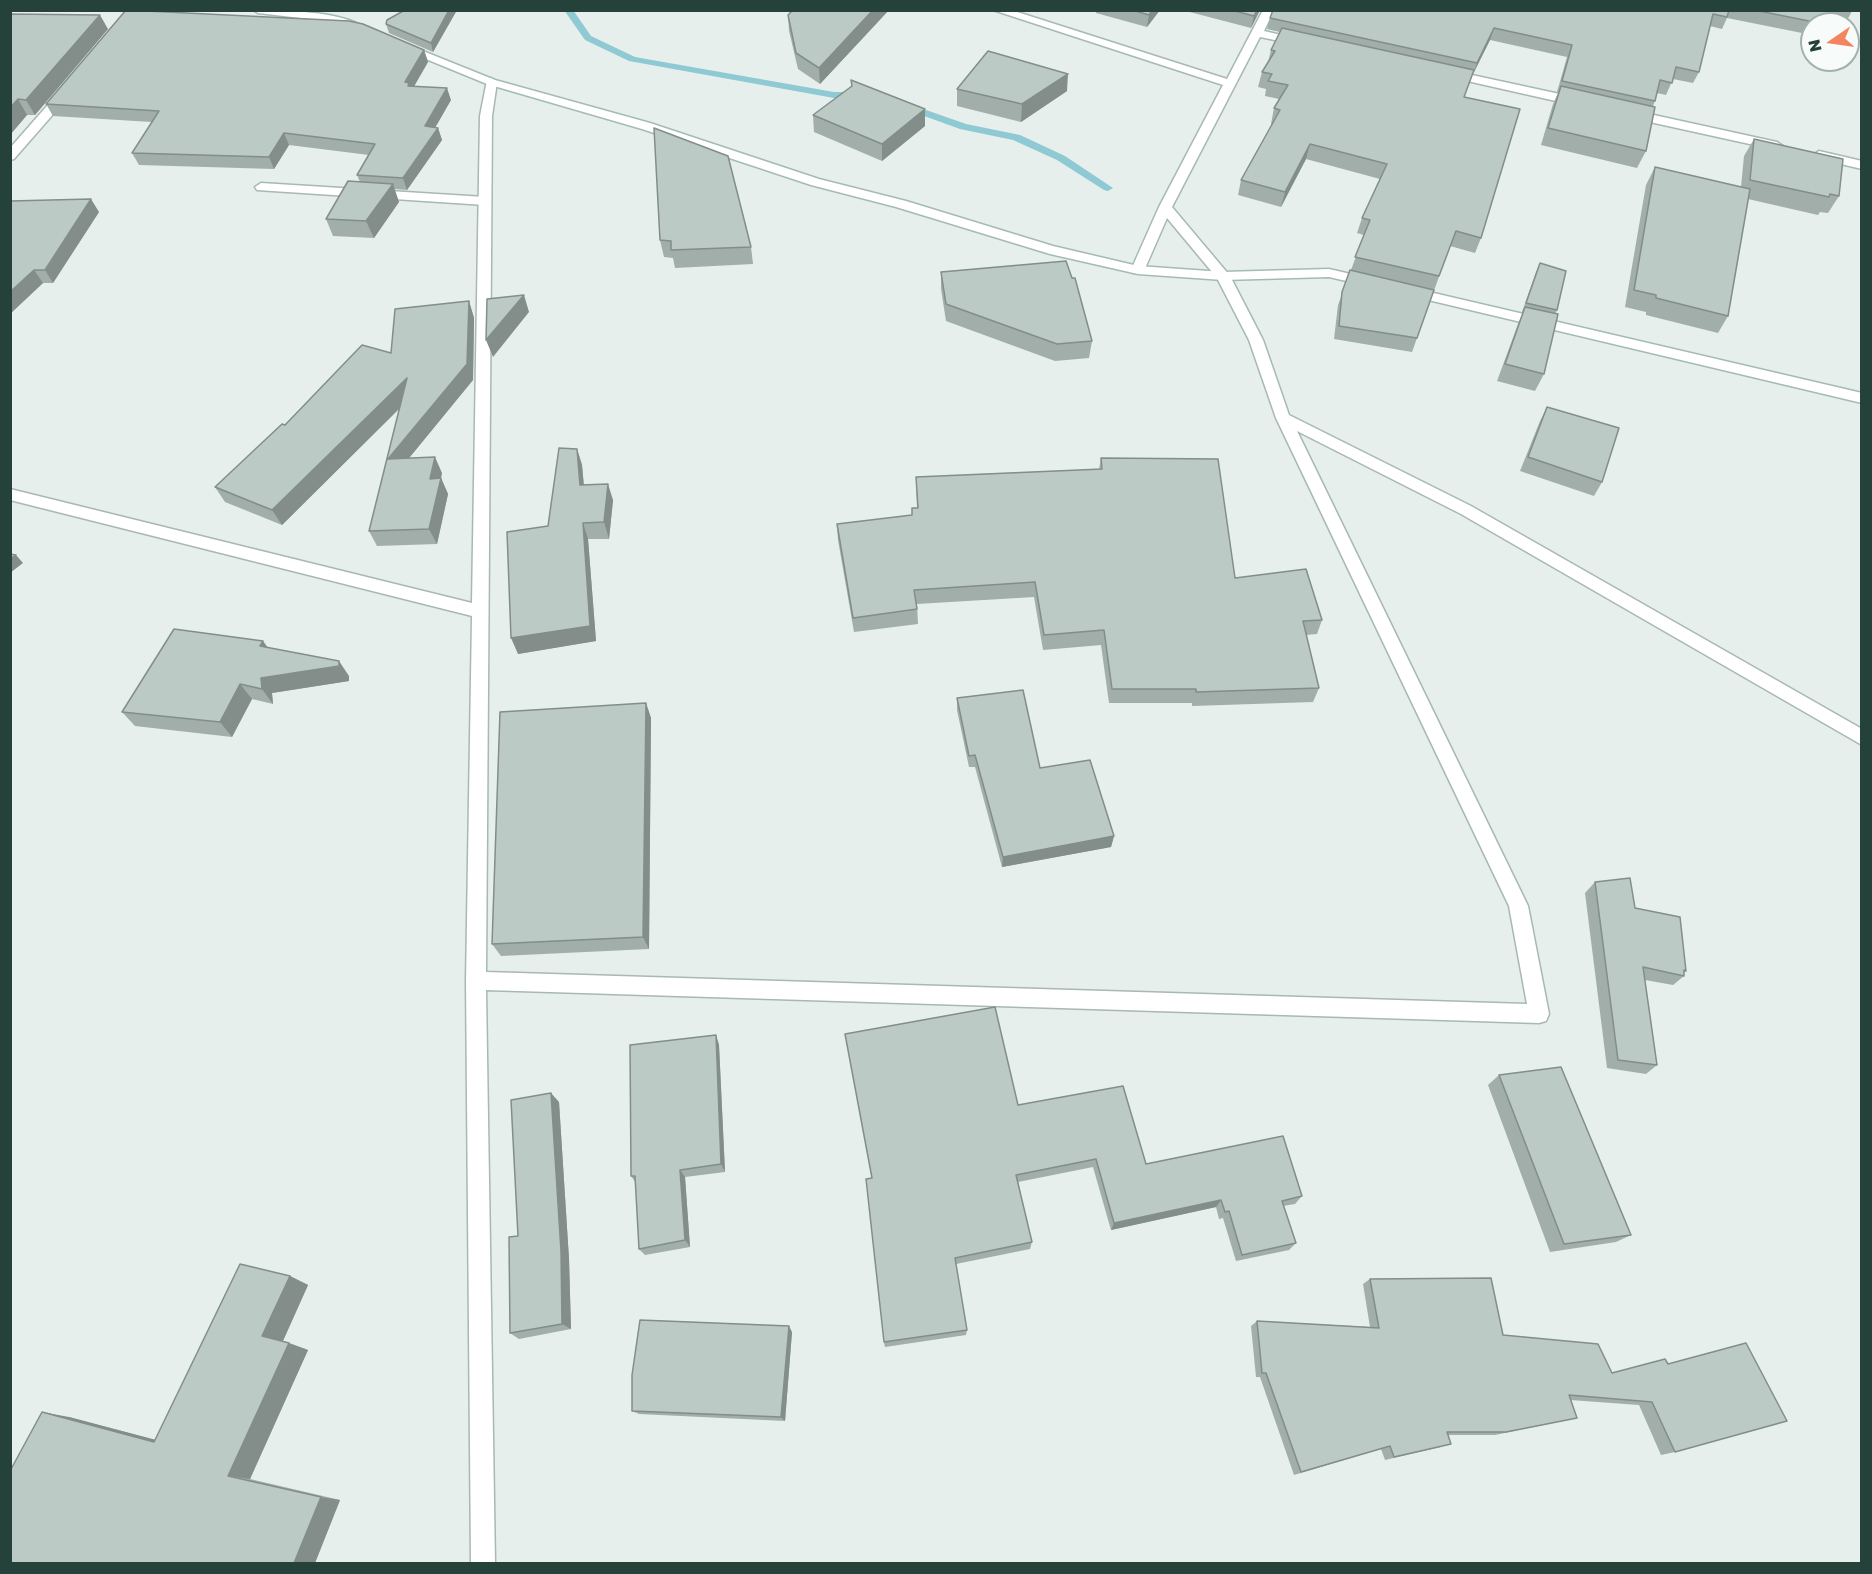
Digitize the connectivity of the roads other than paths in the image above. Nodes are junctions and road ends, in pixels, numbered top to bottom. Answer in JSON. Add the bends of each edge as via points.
{"nodes":[{"id":1,"x":258,"y":10,"type":"edge"},
{"id":2,"x":998,"y":10,"type":"edge"},
{"id":3,"x":1269,"y":10,"type":"edge"},
{"id":4,"x":372,"y":32,"type":"edge"},
{"id":5,"x":1257,"y":33,"type":"junction"},
{"id":6,"x":393,"y":42,"type":"edge"},
{"id":7,"x":1316,"y":45,"type":"edge"},
{"id":8,"x":1433,"y":71,"type":"edge"},
{"id":9,"x":491,"y":82,"type":"junction"},
{"id":10,"x":1229,"y":83,"type":"junction"},
{"id":11,"x":71,"y":86,"type":"edge"},
{"id":12,"x":1585,"y":104,"type":"edge"},
{"id":13,"x":1621,"y":112,"type":"edge"},
{"id":14,"x":1785,"y":147,"type":"edge"},
{"id":15,"x":1808,"y":152,"type":"edge"},
{"id":16,"x":10,"y":156,"type":"edge"},
{"id":17,"x":1862,"y":165,"type":"edge"},
{"id":18,"x":261,"y":187,"type":"dead end"},
{"id":19,"x":485,"y":201,"type":"junction"},
{"id":20,"x":1165,"y":207,"type":"junction"},
{"id":21,"x":1138,"y":270,"type":"junction"},
{"id":22,"x":1223,"y":276,"type":"junction"},
{"id":23,"x":1862,"y":398,"type":"edge"},
{"id":24,"x":1283,"y":418,"type":"junction"},
{"id":25,"x":10,"y":494,"type":"edge"},
{"id":26,"x":481,"y":612,"type":"junction"},
{"id":27,"x":1862,"y":738,"type":"edge"},
{"id":28,"x":476,"y":981,"type":"junction"},
{"id":29,"x":483,"y":1563,"type":"edge"}],
"edges":[{"from":1,"to":4,"type":"street","via":[[336,20]]},
{"from":2,"to":10,"type":"street"},
{"from":3,"to":5,"type":"street"},
{"from":5,"to":7,"type":"street"},
{"from":5,"to":10,"type":"street"},
{"from":6,"to":9,"type":"street"},
{"from":8,"to":12,"type":"street"},
{"from":9,"to":19,"type":"street","via":[[486,116]]},
{"from":9,"to":21,"type":"street","via":[[972,228]]},
{"from":10,"to":20,"type":"street"},
{"from":11,"to":16,"type":"street"},
{"from":13,"to":14,"type":"street"},
{"from":15,"to":17,"type":"street"},
{"from":18,"to":19,"type":"street"},
{"from":19,"to":26,"type":"street"},
{"from":20,"to":21,"type":"street"},
{"from":20,"to":22,"type":"street"},
{"from":21,"to":22,"type":"street"},
{"from":22,"to":23,"type":"street","via":[[1329,273]]},
{"from":22,"to":24,"type":"street","via":[[1256,340]]},
{"from":24,"to":27,"type":"street","via":[[1466,510]]},
{"from":24,"to":28,"type":"street","via":[[1518,906],[1539,1014]]},
{"from":25,"to":26,"type":"street"},
{"from":26,"to":28,"type":"street"},
{"from":28,"to":29,"type":"street"}]}
